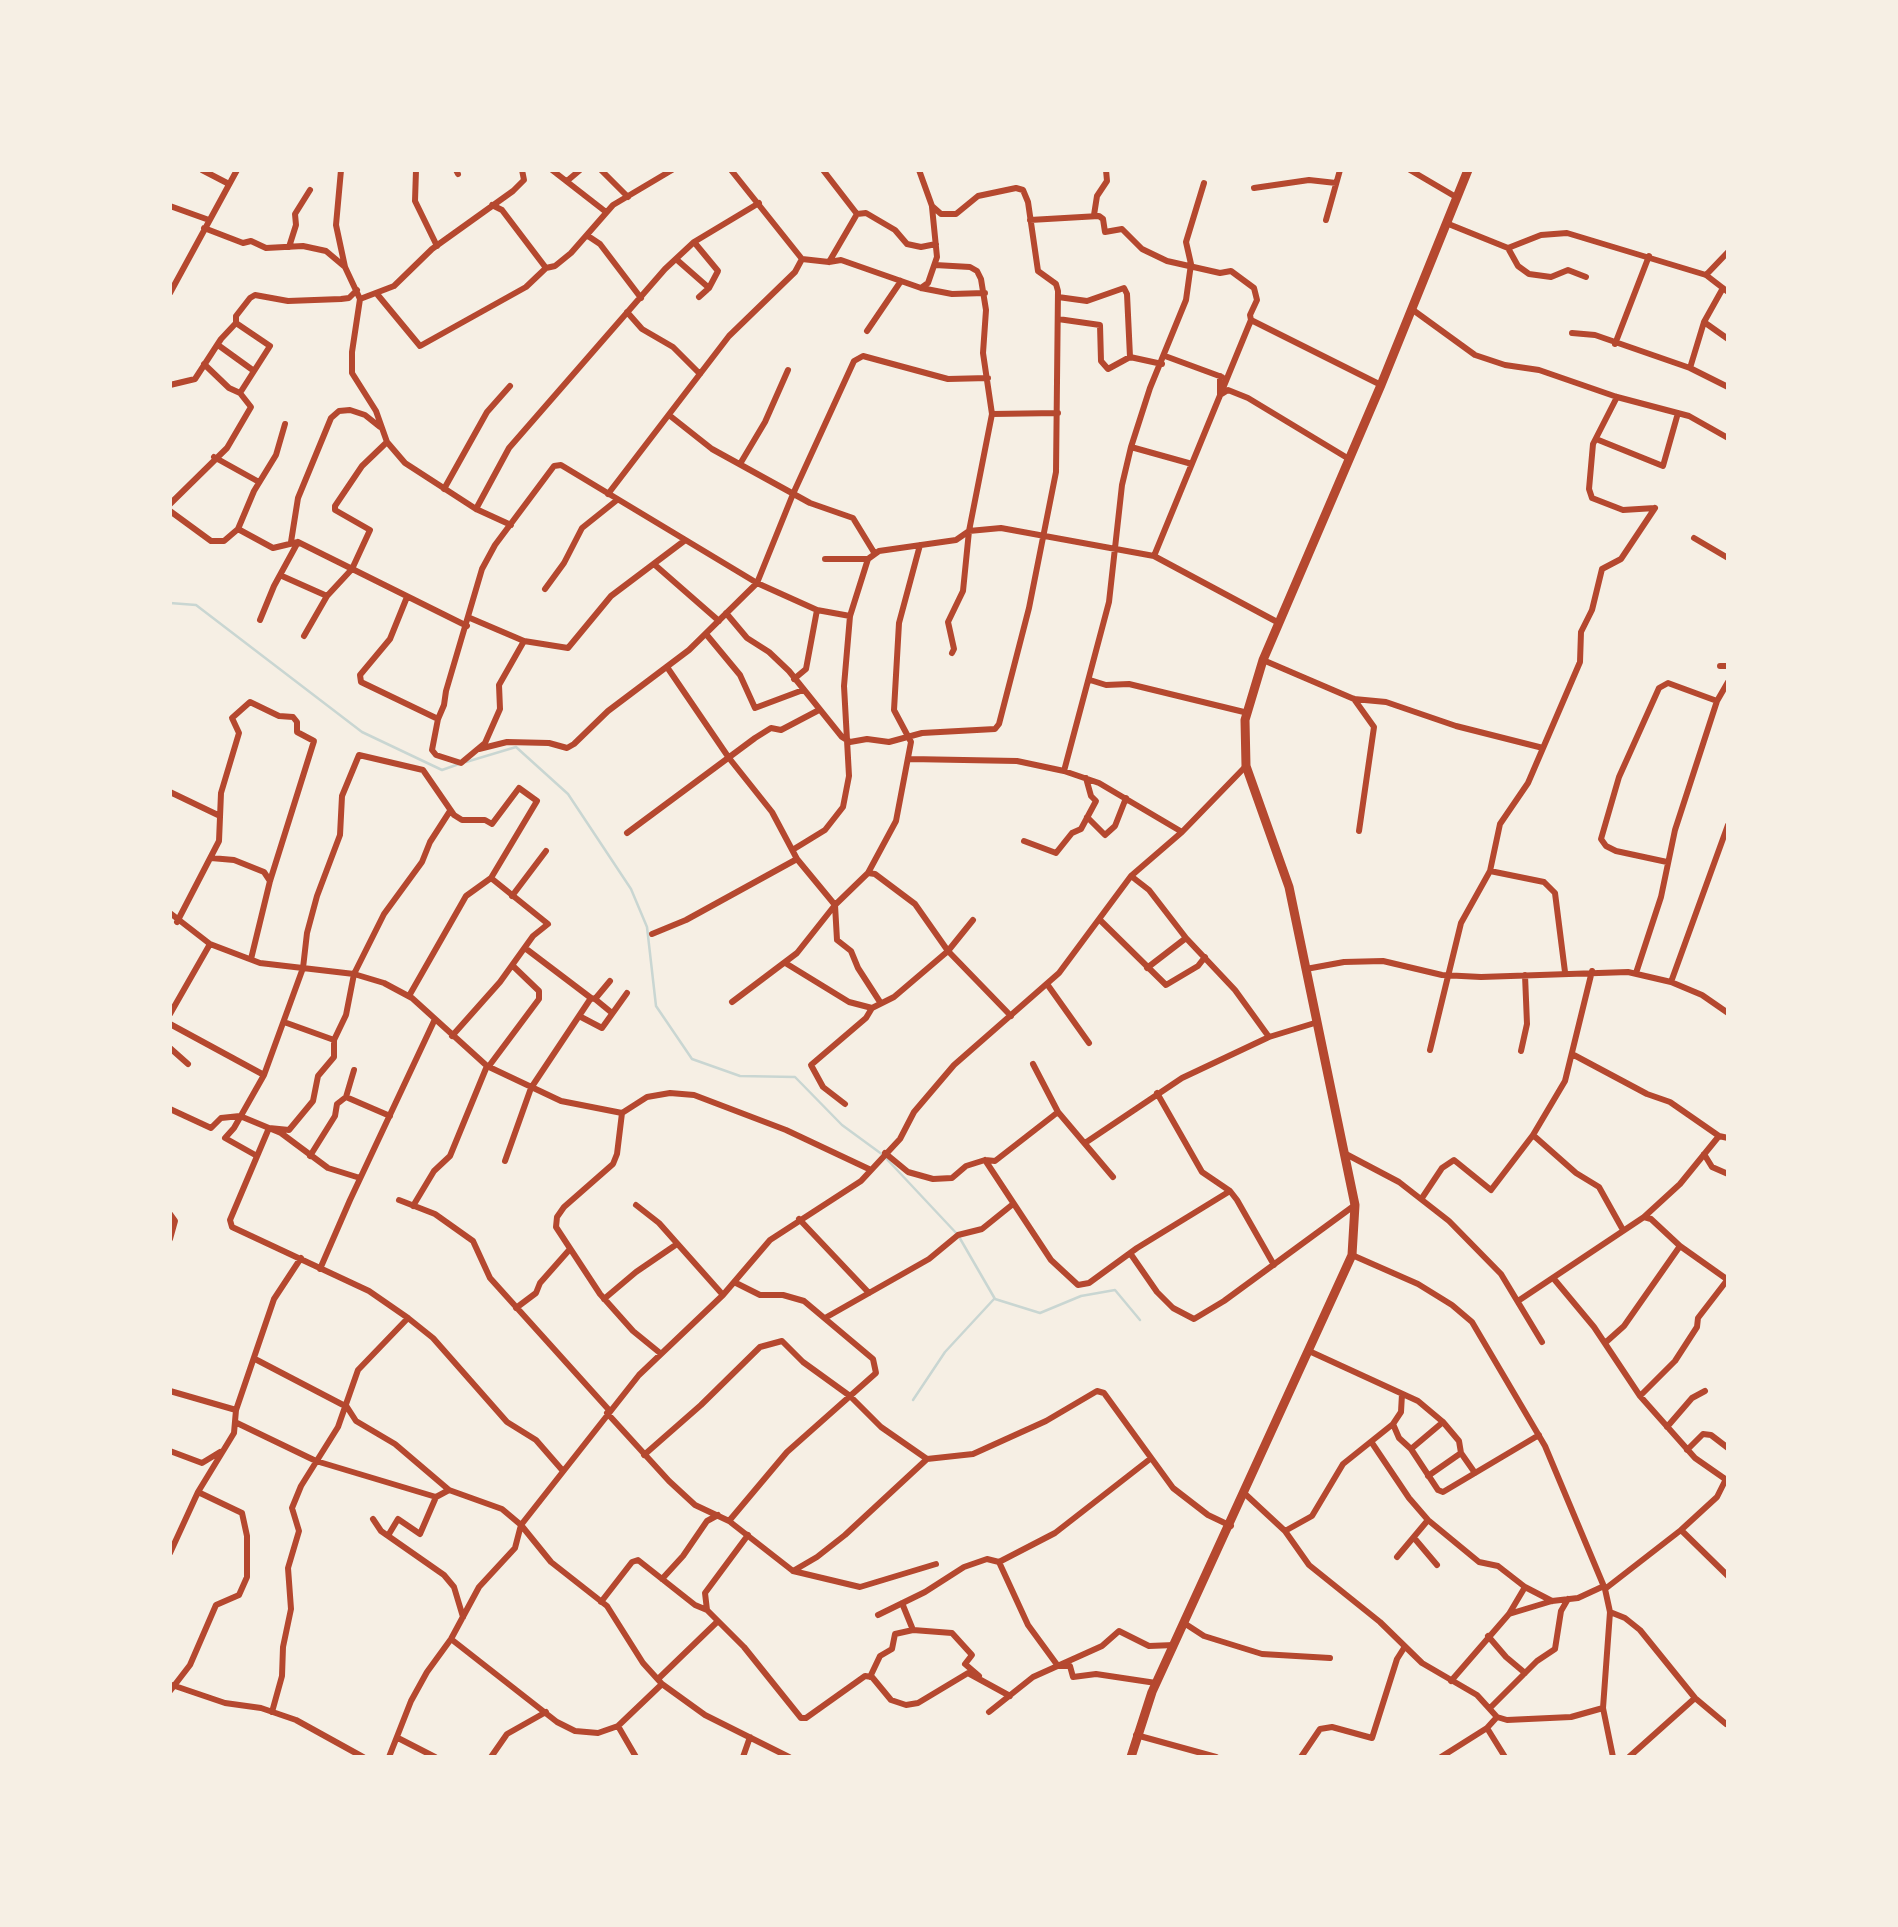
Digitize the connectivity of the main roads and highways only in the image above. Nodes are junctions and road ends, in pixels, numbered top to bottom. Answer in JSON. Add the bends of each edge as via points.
{"nodes":[{"id":1,"x":1468,"y":170,"type":"edge"},
{"id":2,"x":1131,"y":1757,"type":"edge"}],
"edges":[{"from":1,"to":2,"type":"main road","via":[[1263,660],[1248,713],[1246,766],[1289,887],[1355,1205],[1352,1255],[1156,1683]]}]}
